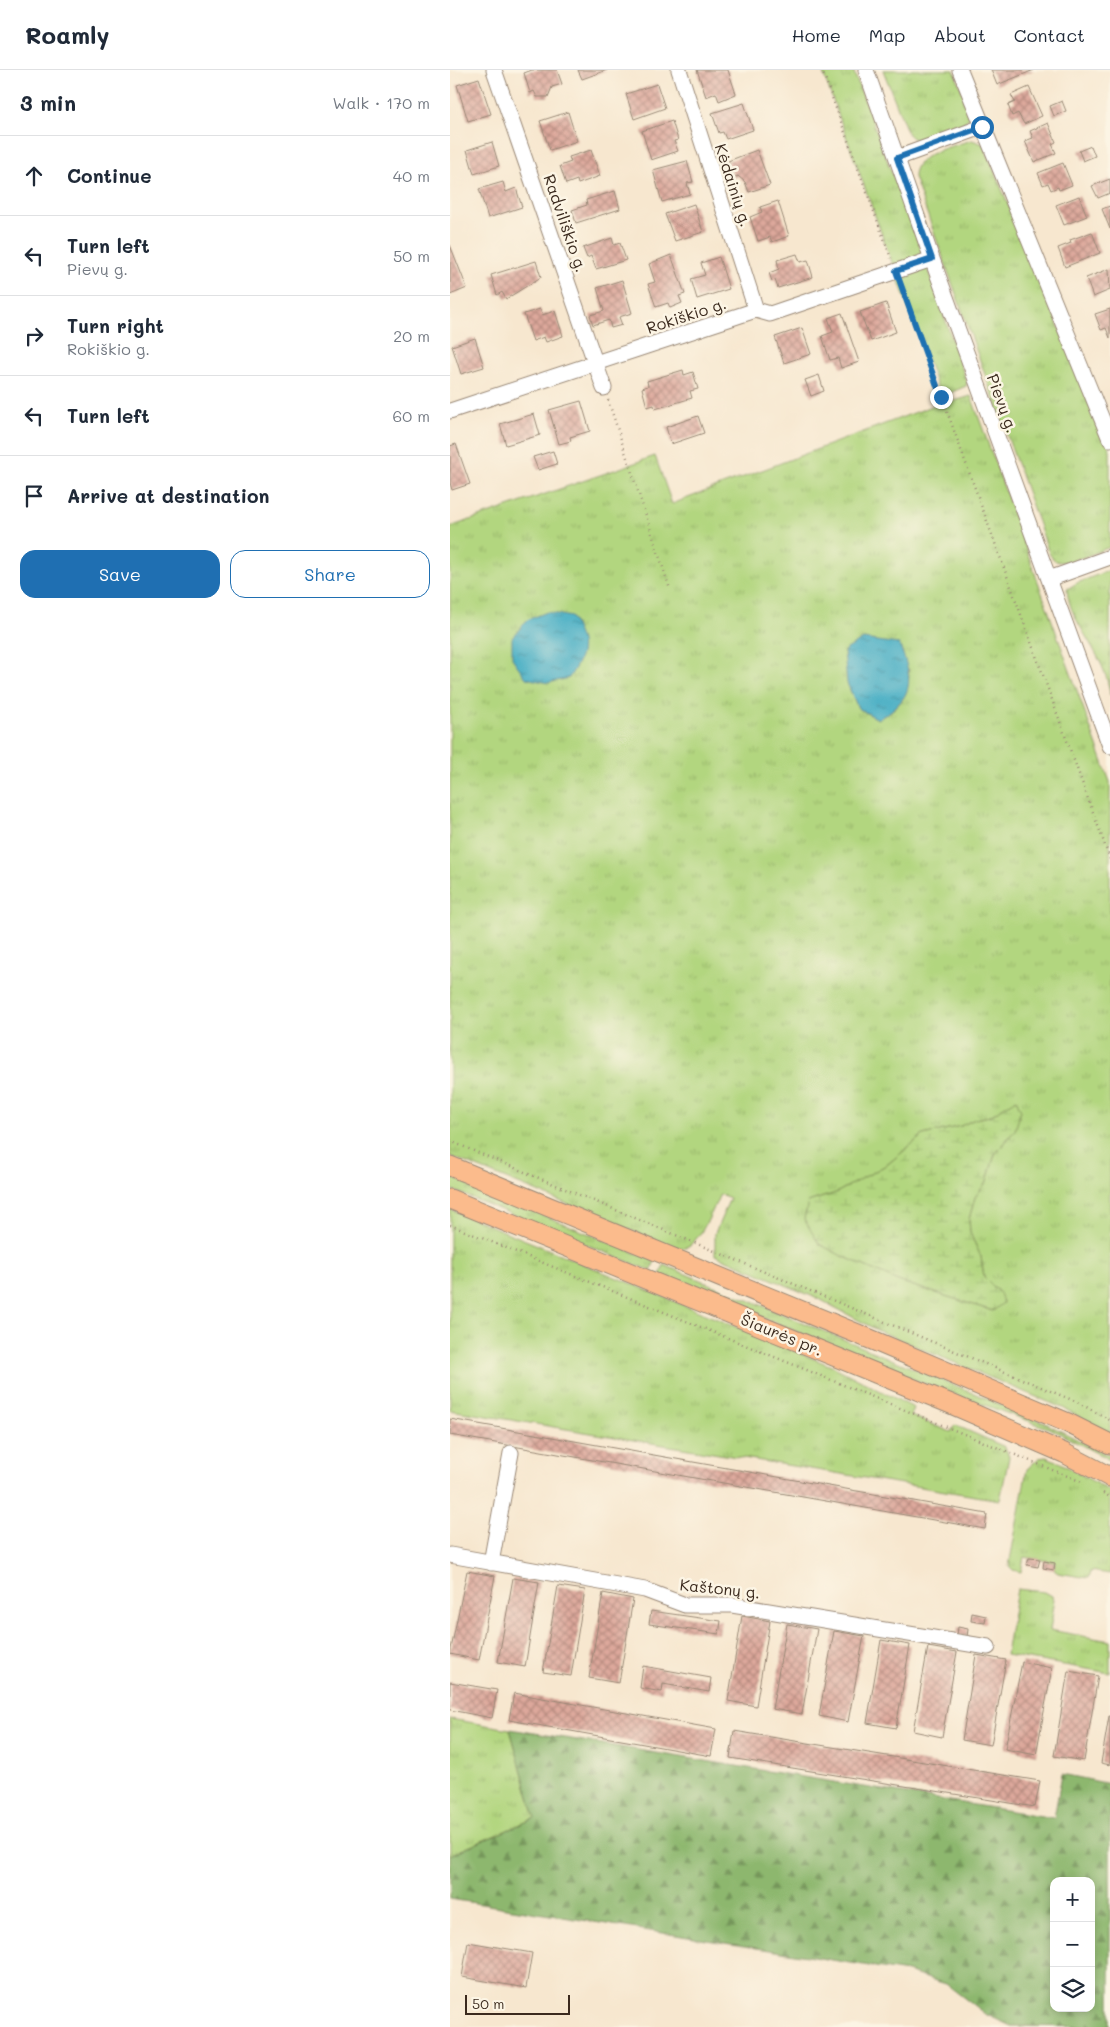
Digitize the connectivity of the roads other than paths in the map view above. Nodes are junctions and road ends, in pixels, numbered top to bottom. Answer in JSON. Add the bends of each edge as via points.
{"nodes":[{"id":1,"x":494,"y":70,"type":"edge"},
{"id":2,"x":679,"y":70,"type":"edge"},
{"id":3,"x":866,"y":70,"type":"edge"},
{"id":4,"x":960,"y":70,"type":"edge"},
{"id":5,"x":982,"y":127,"type":"junction"},
{"id":6,"x":897,"y":158,"type":"junction"},
{"id":7,"x":932,"y":259,"type":"junction"},
{"id":8,"x":756,"y":310,"type":"junction"},
{"id":9,"x":596,"y":363,"type":"junction"},
{"id":10,"x":604,"y":388,"type":"road end"},
{"id":11,"x":450,"y":412,"type":"edge"},
{"id":12,"x":1110,"y":439,"type":"edge"},
{"id":13,"x":1110,"y":557,"type":"edge"},
{"id":14,"x":1049,"y":579,"type":"junction"},
{"id":15,"x":1110,"y":746,"type":"edge"},
{"id":16,"x":450,"y":1166,"type":"edge"},
{"id":17,"x":450,"y":1199,"type":"edge"},
{"id":18,"x":1110,"y":1444,"type":"edge"},
{"id":19,"x":511,"y":1453,"type":"dead end"},
{"id":20,"x":1106,"y":1485,"type":"edge"},
{"id":21,"x":450,"y":1555,"type":"edge"},
{"id":22,"x":491,"y":1563,"type":"junction"},
{"id":23,"x":988,"y":1647,"type":"dead end"}],
"edges":[{"from":1,"to":9,"type":"street","name":"Radviliškio g."},
{"from":2,"to":8,"type":"street","name":"Kėdainių g."},
{"from":3,"to":6,"type":"street","name":"Pievų g."},
{"from":4,"to":5,"type":"street"},
{"from":5,"to":6,"type":"street"},
{"from":5,"to":12,"type":"street"},
{"from":6,"to":7,"type":"street","name":"Pievų g."},
{"from":7,"to":8,"type":"street","name":"Rokiškio g.","via":[[770,314]]},
{"from":7,"to":14,"type":"street","name":"Pievų g."},
{"from":8,"to":9,"type":"street","name":"Rokiškio g."},
{"from":9,"to":10,"type":"street","name":"Radviliškio g."},
{"from":9,"to":11,"type":"street","name":"Rokiškio g."},
{"from":13,"to":14,"type":"street"},
{"from":14,"to":15,"type":"street","name":"Pievų g."},
{"from":16,"to":18,"type":"main road","name":"Šiaurės pr.","via":[[870,1339]]},
{"from":17,"to":20,"type":"main road","name":"Šiaurės pr.","via":[[1064,1453]]},
{"from":19,"to":22,"type":"street"},
{"from":21,"to":22,"type":"street","name":"Kaštonų g."},
{"from":22,"to":23,"type":"street","name":"Kaštonų g.","via":[[645,1590],[685,1604],[732,1604]]}]}
